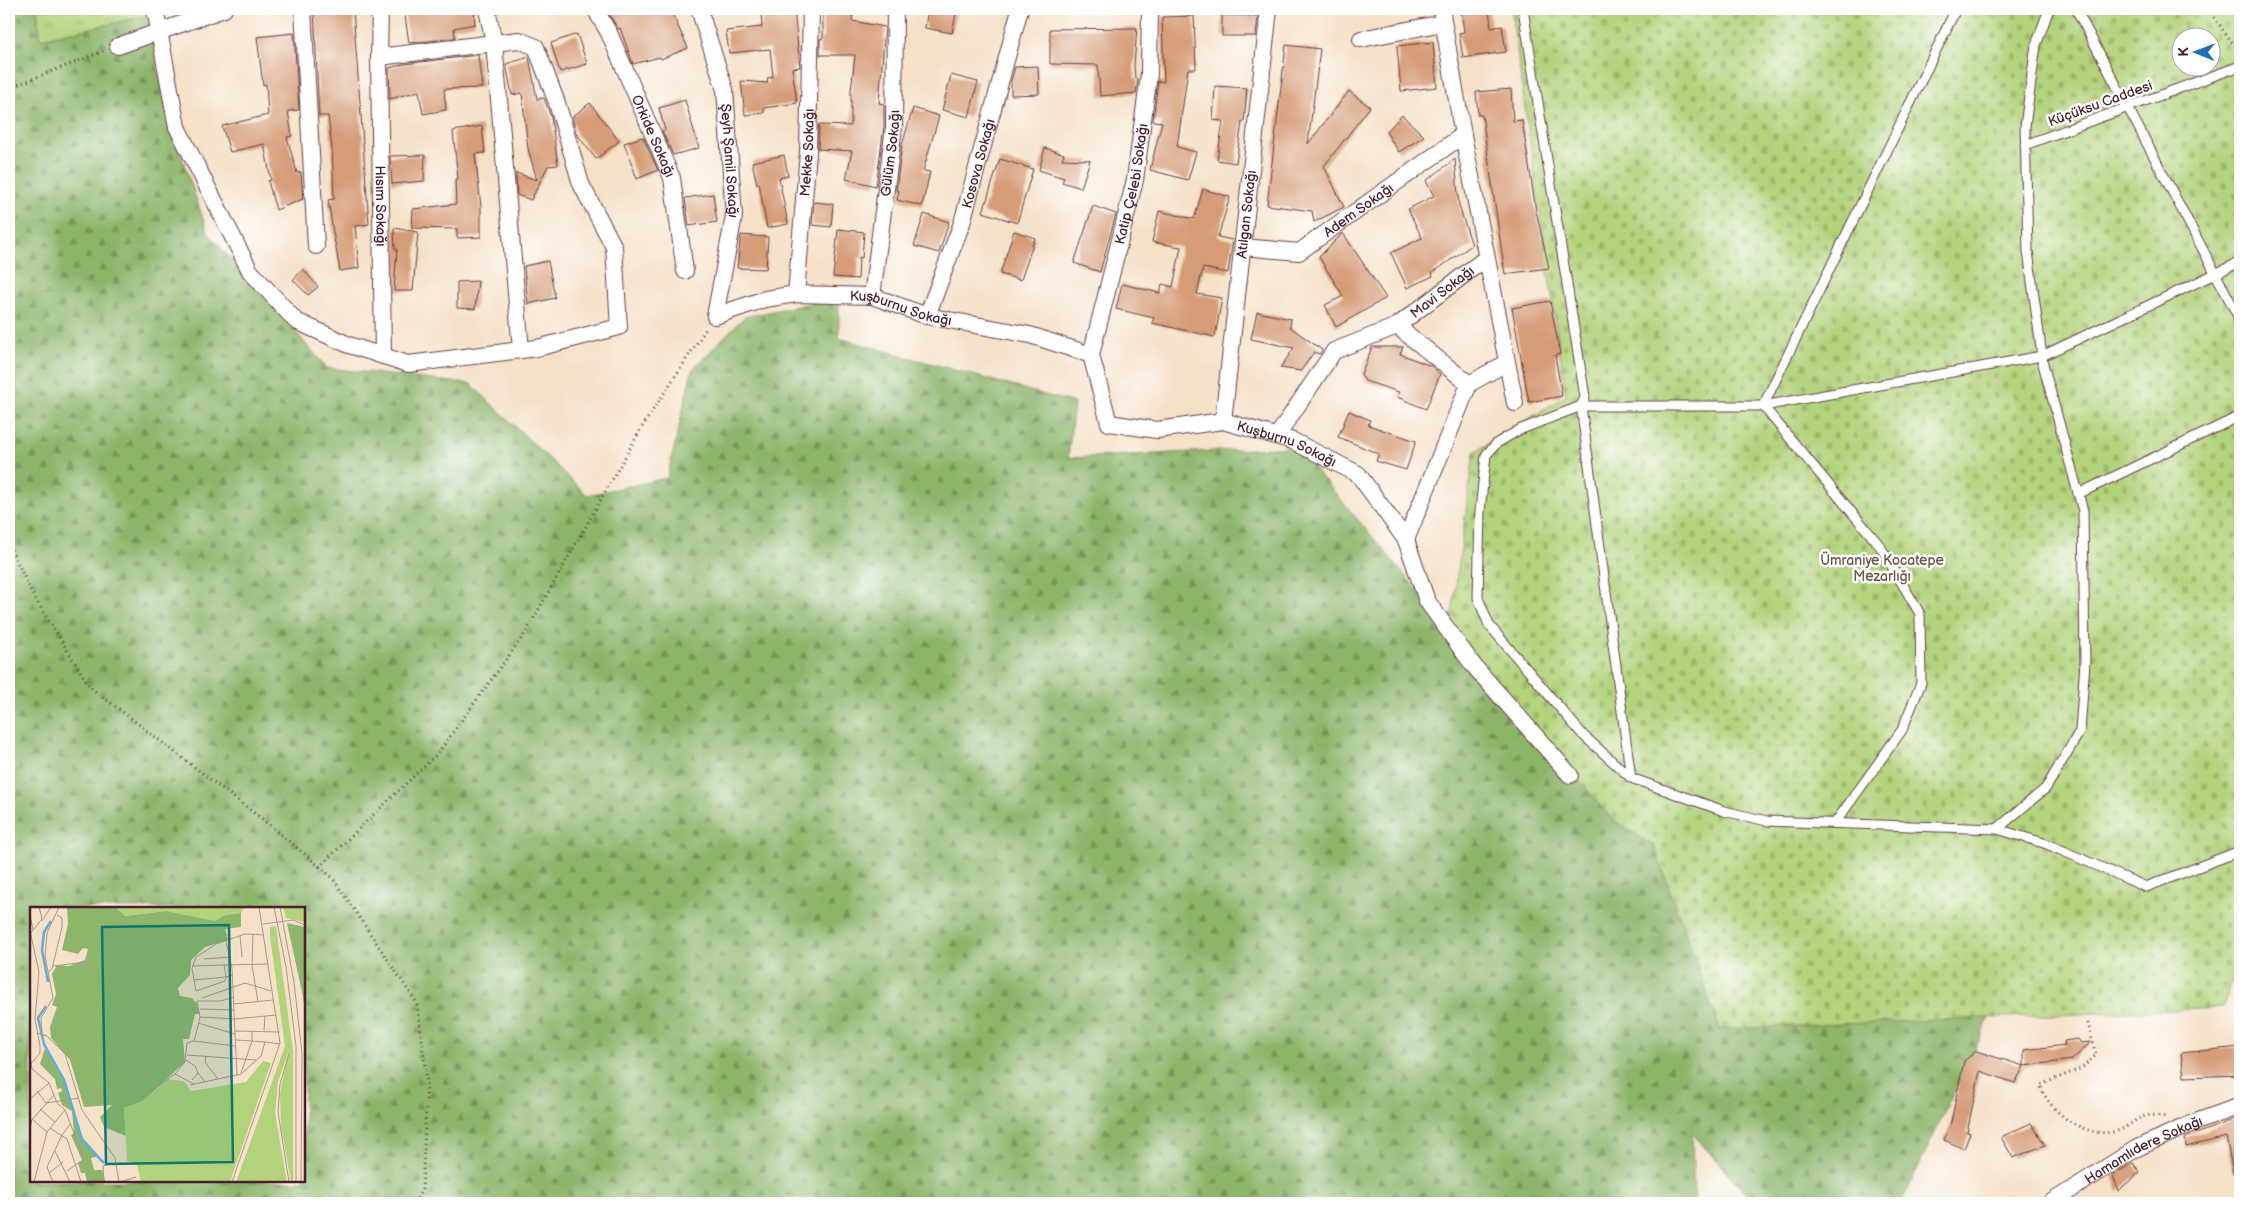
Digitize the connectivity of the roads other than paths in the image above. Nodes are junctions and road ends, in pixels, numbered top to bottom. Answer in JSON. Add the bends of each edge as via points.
{"nodes":[{"id":1,"x":155,"y":9,"type":"edge"},
{"id":2,"x":224,"y":9,"type":"edge"},
{"id":3,"x":304,"y":9,"type":"edge"},
{"id":4,"x":380,"y":9,"type":"edge"},
{"id":5,"x":487,"y":9,"type":"edge"},
{"id":6,"x":594,"y":9,"type":"edge"},
{"id":7,"x":699,"y":9,"type":"edge"},
{"id":8,"x":811,"y":9,"type":"edge"},
{"id":9,"x":895,"y":9,"type":"edge"},
{"id":10,"x":1020,"y":9,"type":"edge"},
{"id":11,"x":1150,"y":9,"type":"edge"},
{"id":12,"x":1269,"y":9,"type":"edge"},
{"id":13,"x":1523,"y":9,"type":"edge"},
{"id":14,"x":1956,"y":9,"type":"edge"},
{"id":15,"x":2049,"y":9,"type":"edge"},
{"id":16,"x":2076,"y":9,"type":"edge"},
{"id":17,"x":1442,"y":16,"type":"edge"},
{"id":18,"x":160,"y":30,"type":"junction"},
{"id":19,"x":1361,"y":39,"type":"dead end"},
{"id":20,"x":494,"y":43,"type":"junction"},
{"id":21,"x":118,"y":46,"type":"road end"},
{"id":22,"x":379,"y":57,"type":"junction"},
{"id":23,"x":2240,"y":66,"type":"edge"},
{"id":24,"x":2128,"y":108,"type":"junction"},
{"id":25,"x":1463,"y":135,"type":"junction"},
{"id":26,"x":2025,"y":145,"type":"junction"},
{"id":27,"x":316,"y":246,"type":"dead end"},
{"id":28,"x":1243,"y":247,"type":"junction"},
{"id":29,"x":1486,"y":258,"type":"junction"},
{"id":30,"x":2240,"y":262,"type":"edge"},
{"id":31,"x":685,"y":271,"type":"dead end"},
{"id":32,"x":2215,"y":274,"type":"junction"},
{"id":33,"x":796,"y":294,"type":"junction"},
{"id":34,"x":872,"y":296,"type":"junction"},
{"id":35,"x":715,"y":316,"type":"joint"},
{"id":36,"x":928,"y":316,"type":"junction"},
{"id":37,"x":2240,"y":320,"type":"edge"},
{"id":38,"x":1397,"y":326,"type":"junction"},
{"id":39,"x":521,"y":350,"type":"junction"},
{"id":40,"x":1091,"y":355,"type":"junction"},
{"id":41,"x":383,"y":356,"type":"junction"},
{"id":42,"x":2042,"y":356,"type":"junction"},
{"id":43,"x":1506,"y":363,"type":"junction"},
{"id":44,"x":1469,"y":384,"type":"junction"},
{"id":45,"x":1515,"y":403,"type":"dead end"},
{"id":46,"x":1582,"y":406,"type":"junction"},
{"id":47,"x":1763,"y":406,"type":"junction"},
{"id":48,"x":2240,"y":416,"type":"edge"},
{"id":49,"x":1223,"y":421,"type":"junction"},
{"id":50,"x":1277,"y":436,"type":"junction"},
{"id":51,"x":2078,"y":494,"type":"junction"},
{"id":52,"x":1406,"y":540,"type":"junction"},
{"id":53,"x":1570,"y":775,"type":"dead end"},
{"id":54,"x":1631,"y":778,"type":"junction"},
{"id":55,"x":1835,"y":823,"type":"junction"},
{"id":56,"x":1997,"y":829,"type":"junction"},
{"id":57,"x":2240,"y":851,"type":"edge"},
{"id":58,"x":2240,"y":1106,"type":"edge"},
{"id":59,"x":2050,"y":1203,"type":"edge"}],
"edges":[{"from":1,"to":18,"type":"street"},
{"from":2,"to":18,"type":"street"},
{"from":3,"to":27,"type":"street"},
{"from":4,"to":22,"type":"street","name":"Hısım Sokağı"},
{"from":5,"to":20,"type":"street"},
{"from":6,"to":31,"type":"street","name":"Orkide Sokağı","via":[[609,34],[672,178]]},
{"from":7,"to":35,"type":"street","name":"Şeyh Şamil Sokağı","via":[[725,90],[734,216]]},
{"from":8,"to":33,"type":"street","name":"Mekke Sokağı","via":[[808,152]]},
{"from":9,"to":34,"type":"street","name":"Gülüm Sokağı","via":[[894,128]]},
{"from":10,"to":36,"type":"street","name":"Kosova Sokağı","via":[[962,223]]},
{"from":11,"to":40,"type":"street","name":"Katip Çelebi Sokağı","via":[[1149,74],[1135,180]]},
{"from":12,"to":28,"type":"street","name":"Atılgan Sokağı"},
{"from":13,"to":46,"type":"lane","via":[[1584,397]]},
{"from":14,"to":47,"type":"lane"},
{"from":15,"to":26,"type":"lane","via":[[2036,46]]},
{"from":16,"to":24,"type":"lane"},
{"from":17,"to":19,"type":"street"},
{"from":17,"to":25,"type":"street"},
{"from":18,"to":21,"type":"street"},
{"from":18,"to":41,"type":"street","via":[[177,128],[250,270],[296,321]]},
{"from":20,"to":22,"type":"street"},
{"from":20,"to":39,"type":"street"},
{"from":20,"to":39,"type":"street","via":[[519,40],[536,47],[581,184],[614,247],[619,326]]},
{"from":22,"to":41,"type":"street","name":"Hısım Sokağı"},
{"from":23,"to":24,"type":"lane","name":"Küçüksu Caddesi"},
{"from":24,"to":26,"type":"lane","name":"Küçüksu Caddesi"},
{"from":24,"to":32,"type":"lane"},
{"from":25,"to":28,"type":"street","name":"Adem Sokağı","via":[[1299,252]]},
{"from":25,"to":29,"type":"street"},
{"from":26,"to":42,"type":"lane","via":[[2028,250]]},
{"from":28,"to":49,"type":"street","name":"Atılgan Sokağı"},
{"from":29,"to":38,"type":"street","name":"Mavi Sokağı"},
{"from":29,"to":43,"type":"street"},
{"from":30,"to":32,"type":"lane"},
{"from":32,"to":37,"type":"lane"},
{"from":32,"to":42,"type":"lane"},
{"from":33,"to":34,"type":"street","name":"Kuşburnu Sokağı"},
{"from":33,"to":35,"type":"street","name":"Kuşburnu Sokağı","via":[[765,299]]},
{"from":34,"to":36,"type":"street","name":"Kuşburnu Sokağı"},
{"from":36,"to":40,"type":"street","name":"Kuşburnu Sokağı","via":[[1030,335]]},
{"from":38,"to":44,"type":"street","name":"Mavi Sokağı"},
{"from":38,"to":50,"type":"street","name":"Mavi Sokağı","via":[[1334,351]]},
{"from":39,"to":41,"type":"street","via":[[408,364]]},
{"from":40,"to":49,"type":"street","name":"Kuşburnu Sokağı","via":[[1109,423],[1157,430]]},
{"from":42,"to":47,"type":"lane"},
{"from":42,"to":51,"type":"lane"},
{"from":43,"to":44,"type":"street"},
{"from":43,"to":45,"type":"street"},
{"from":44,"to":52,"type":"street"},
{"from":46,"to":47,"type":"lane"},
{"from":46,"to":54,"type":"lane"},
{"from":46,"to":54,"type":"lane","via":[[1519,430],[1497,443],[1486,455],[1480,511],[1478,598],[1489,625],[1583,735]]},
{"from":47,"to":55,"type":"lane","via":[[1880,546],[1920,614],[1921,683],[1902,730]]},
{"from":48,"to":51,"type":"lane"},
{"from":49,"to":50,"type":"street","name":"Kuşburnu Sokağı"},
{"from":50,"to":52,"type":"street","name":"Kuşburnu Sokağı","via":[[1358,474]]},
{"from":51,"to":56,"type":"lane","via":[[2083,510],[2086,662],[2080,731],[2046,788]]},
{"from":52,"to":53,"type":"street","name":"Kuşburnu Sokağı","via":[[1427,601],[1473,664]]},
{"from":54,"to":55,"type":"lane","via":[[1724,811],[1758,819]]},
{"from":55,"to":56,"type":"lane"},
{"from":56,"to":57,"type":"lane","via":[[2047,844],[2146,886]]},
{"from":58,"to":59,"type":"street","name":"Hamamlıdere Sokağı","via":[[2193,1122],[2137,1148]]}]}
